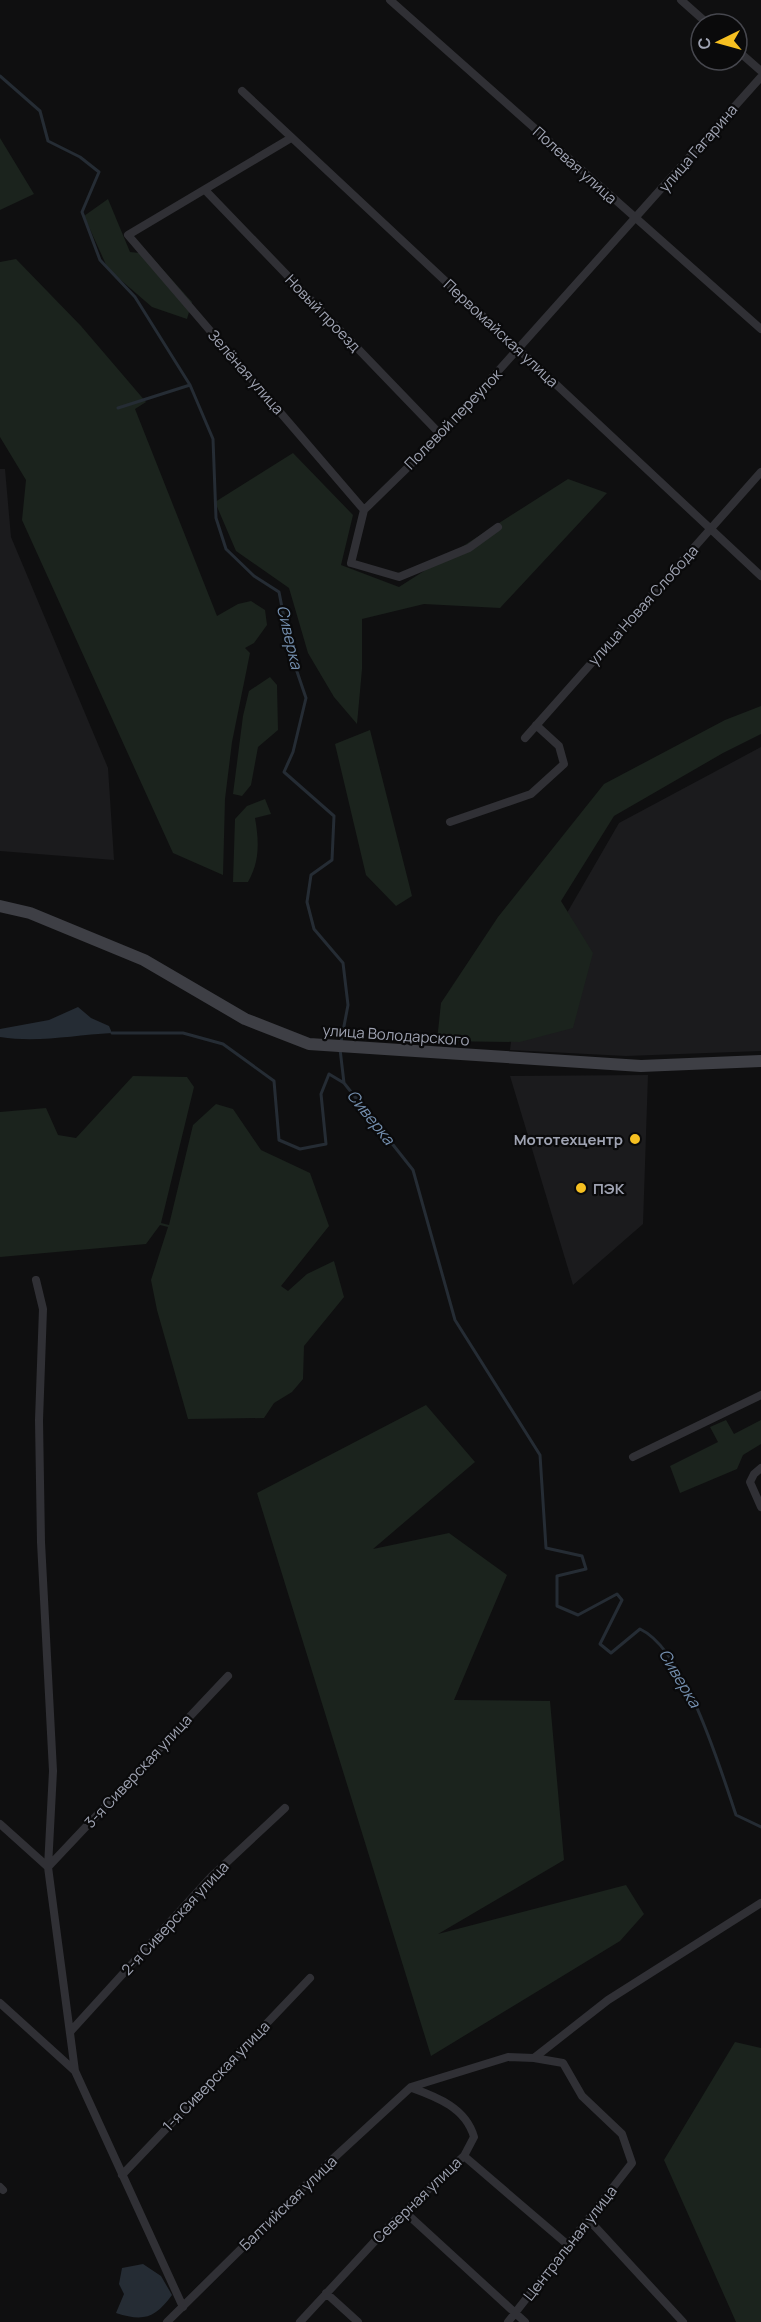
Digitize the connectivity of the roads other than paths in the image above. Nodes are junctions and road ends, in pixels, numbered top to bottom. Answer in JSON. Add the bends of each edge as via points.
{"nodes":[{"id":1,"x":390,"y":0,"type":"edge"},
{"id":2,"x":681,"y":0,"type":"edge"},
{"id":3,"x":694,"y":12,"type":"edge"},
{"id":4,"x":749,"y":60,"type":"edge"},
{"id":5,"x":761,"y":71,"type":"edge"},
{"id":6,"x":761,"y":77,"type":"edge"},
{"id":7,"x":242,"y":91,"type":"dead end"},
{"id":8,"x":291,"y":138,"type":"junction"},
{"id":9,"x":205,"y":190,"type":"junction"},
{"id":10,"x":636,"y":219,"type":"junction"},
{"id":11,"x":761,"y":329,"type":"edge"},
{"id":12,"x":519,"y":349,"type":"junction"},
{"id":13,"x":441,"y":435,"type":"junction"},
{"id":14,"x":761,"y":472,"type":"edge"},
{"id":15,"x":364,"y":510,"type":"junction"},
{"id":16,"x":498,"y":527,"type":"dead end"},
{"id":17,"x":710,"y":528,"type":"junction"},
{"id":18,"x":761,"y":576,"type":"edge"},
{"id":19,"x":536,"y":725,"type":"junction"},
{"id":20,"x":525,"y":738,"type":"dead end"},
{"id":21,"x":450,"y":822,"type":"dead end"},
{"id":22,"x":0,"y":906,"type":"edge"},
{"id":23,"x":761,"y":1061,"type":"edge"},
{"id":24,"x":36,"y":1280,"type":"dead end"},
{"id":25,"x":761,"y":1395,"type":"edge"},
{"id":26,"x":633,"y":1456,"type":"dead end"},
{"id":27,"x":761,"y":1468,"type":"edge"},
{"id":28,"x":761,"y":1508,"type":"edge"},
{"id":29,"x":228,"y":1676,"type":"dead end"},
{"id":30,"x":285,"y":1808,"type":"dead end"},
{"id":31,"x":0,"y":1824,"type":"edge"},
{"id":32,"x":48,"y":1867,"type":"junction"},
{"id":33,"x":761,"y":1903,"type":"edge"},
{"id":34,"x":310,"y":1978,"type":"dead end"},
{"id":35,"x":0,"y":2003,"type":"edge"},
{"id":36,"x":70,"y":2032,"type":"junction"},
{"id":37,"x":534,"y":2058,"type":"junction"},
{"id":38,"x":75,"y":2071,"type":"junction"},
{"id":39,"x":411,"y":2087,"type":"junction"},
{"id":40,"x":464,"y":2156,"type":"junction"},
{"id":41,"x":122,"y":2175,"type":"junction"},
{"id":42,"x":406,"y":2213,"type":"junction"},
{"id":43,"x":588,"y":2219,"type":"junction"},
{"id":44,"x":568,"y":2245,"type":"junction"},
{"id":45,"x":326,"y":2293,"type":"junction"},
{"id":46,"x":183,"y":2307,"type":"junction"},
{"id":47,"x":515,"y":2313,"type":"junction"},
{"id":48,"x":167,"y":2322,"type":"edge"},
{"id":49,"x":300,"y":2322,"type":"edge"},
{"id":50,"x":358,"y":2322,"type":"edge"},
{"id":51,"x":508,"y":2322,"type":"edge"},
{"id":52,"x":525,"y":2322,"type":"edge"},
{"id":53,"x":683,"y":2322,"type":"edge"}],
"edges":[{"from":1,"to":10,"type":"street","name":"Полевая улица"},
{"from":2,"to":3,"type":"street"},
{"from":4,"to":5,"type":"street"},
{"from":6,"to":10,"type":"street","name":"улица Гагарина"},
{"from":7,"to":8,"type":"street","name":"Первомайская улица"},
{"from":8,"to":9,"type":"street"},
{"from":8,"to":12,"type":"street","name":"Первомайская улица"},
{"from":9,"to":13,"type":"street","name":"Новый проезд"},
{"from":9,"to":15,"type":"street","name":"Зелёная улица","via":[[128,235]]},
{"from":10,"to":11,"type":"street","name":"Полевая улица"},
{"from":10,"to":12,"type":"street","name":"Полевой переулок"},
{"from":12,"to":13,"type":"street","name":"Полевой переулок"},
{"from":12,"to":17,"type":"street","name":"Первомайская улица"},
{"from":13,"to":15,"type":"street","name":"Полевой переулок"},
{"from":14,"to":17,"type":"street","name":"улица Новая Слобода"},
{"from":15,"to":16,"type":"street","via":[[351,562],[399,577],[469,548]]},
{"from":17,"to":18,"type":"street","name":"Первомайская улица"},
{"from":17,"to":19,"type":"street","name":"улица Новая Слобода"},
{"from":19,"to":20,"type":"street","name":"улица Новая Слобода"},
{"from":19,"to":21,"type":"street","via":[[559,746],[564,764],[531,794]]},
{"from":22,"to":23,"type":"main road","name":"улица Володарского","via":[[30,913],[144,960],[245,1019],[309,1044],[641,1066]]},
{"from":24,"to":32,"type":"street","via":[[43,1309],[39,1420],[41,1542],[53,1771]]},
{"from":25,"to":26,"type":"street"},
{"from":27,"to":28,"type":"street","via":[[750,1482]]},
{"from":29,"to":32,"type":"street","name":"3-я Сиверская улица"},
{"from":30,"to":36,"type":"street","name":"2-я Сиверская улица","via":[[211,1877]]},
{"from":31,"to":32,"type":"street"},
{"from":32,"to":36,"type":"street"},
{"from":33,"to":37,"type":"street","via":[[608,2000]]},
{"from":34,"to":41,"type":"street","name":"1-я Сиверская улица"},
{"from":35,"to":38,"type":"street"},
{"from":36,"to":38,"type":"street"},
{"from":37,"to":39,"type":"street","via":[[508,2057]]},
{"from":37,"to":43,"type":"street","name":"Центральная улица","via":[[563,2063],[582,2096],[622,2134],[632,2163]]},
{"from":38,"to":41,"type":"street"},
{"from":39,"to":40,"type":"street","name":"Северная улица","via":[[446,2100],[471,2129],[474,2137]]},
{"from":39,"to":46,"type":"street","name":"Балтийская улица"},
{"from":40,"to":42,"type":"street","name":"Северная улица"},
{"from":40,"to":44,"type":"street"},
{"from":41,"to":46,"type":"street"},
{"from":42,"to":45,"type":"street","name":"Северная улица"},
{"from":42,"to":47,"type":"street"},
{"from":43,"to":44,"type":"street","name":"Центральная улица"},
{"from":43,"to":53,"type":"street"},
{"from":44,"to":47,"type":"street","name":"Центральная улица"},
{"from":45,"to":49,"type":"street","name":"Северная улица"},
{"from":45,"to":50,"type":"street"},
{"from":46,"to":48,"type":"street","name":"Балтийская улица"},
{"from":47,"to":51,"type":"street","name":"Центральная улица"},
{"from":47,"to":52,"type":"street"}]}
